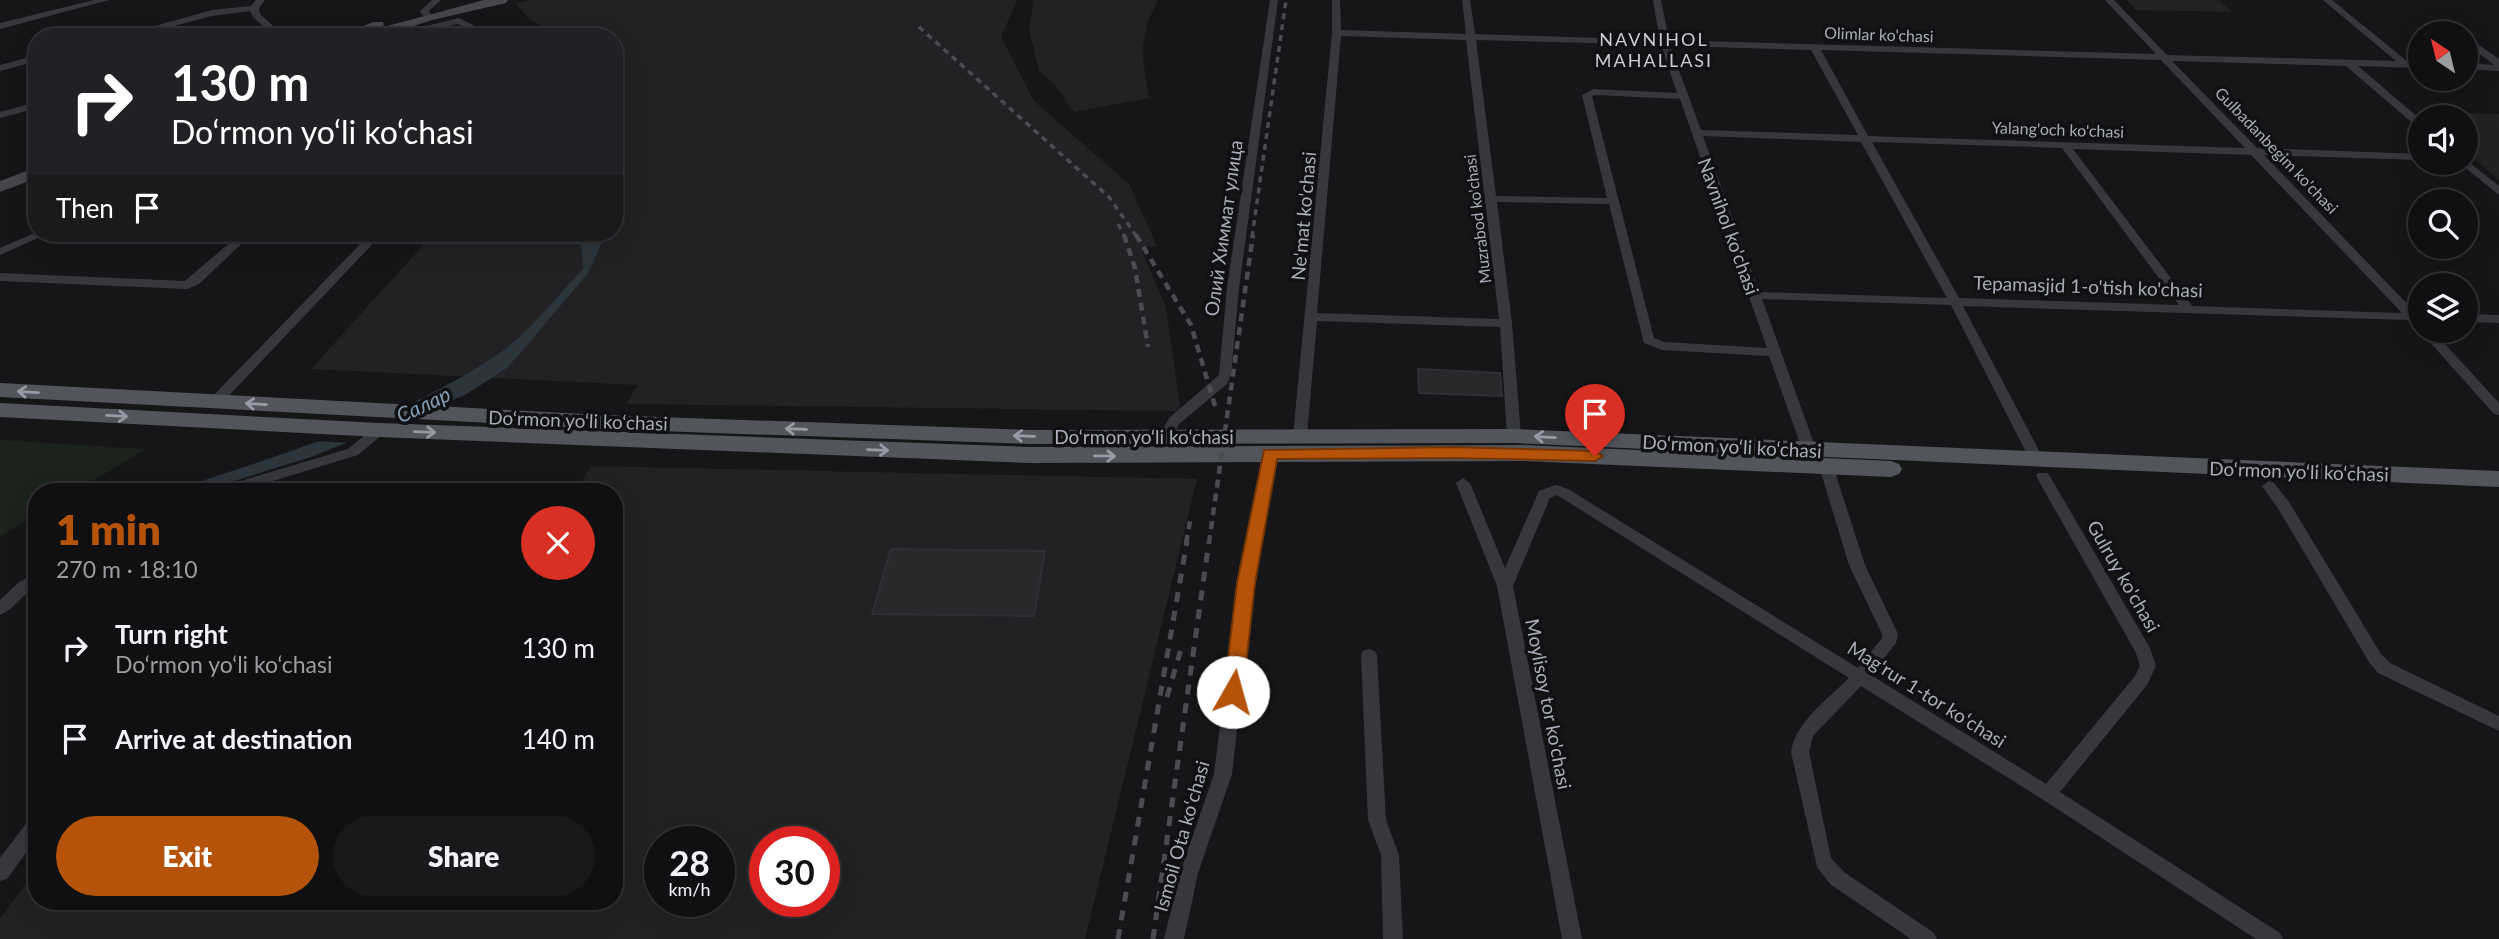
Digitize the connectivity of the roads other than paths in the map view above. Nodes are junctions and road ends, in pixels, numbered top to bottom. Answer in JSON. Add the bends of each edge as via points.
{"nodes":[{"id":1,"x":105,"y":0,"type":"edge"},
{"id":2,"x":474,"y":0,"type":"edge"},
{"id":3,"x":501,"y":0,"type":"edge"},
{"id":4,"x":1274,"y":0,"type":"edge"},
{"id":5,"x":1336,"y":0,"type":"edge"},
{"id":6,"x":1466,"y":0,"type":"edge"},
{"id":7,"x":1657,"y":0,"type":"edge"},
{"id":8,"x":2109,"y":0,"type":"edge"},
{"id":9,"x":2327,"y":0,"type":"edge"},
{"id":10,"x":258,"y":4,"type":"edge"},
{"id":11,"x":445,"y":6,"type":"edge"},
{"id":12,"x":426,"y":14,"type":"junction"},
{"id":13,"x":0,"y":26,"type":"edge"},
{"id":14,"x":154,"y":28,"type":"edge"},
{"id":15,"x":271,"y":28,"type":"edge"},
{"id":16,"x":376,"y":28,"type":"edge"},
{"id":17,"x":389,"y":28,"type":"edge"},
{"id":18,"x":426,"y":28,"type":"edge"},
{"id":19,"x":473,"y":28,"type":"edge"},
{"id":20,"x":1337,"y":33,"type":"junction"},
{"id":21,"x":1471,"y":38,"type":"junction"},
{"id":22,"x":1665,"y":44,"type":"junction"},
{"id":23,"x":1815,"y":48,"type":"junction"},
{"id":24,"x":2478,"y":49,"type":"edge"},
{"id":25,"x":2165,"y":58,"type":"junction"},
{"id":26,"x":28,"y":60,"type":"edge"},
{"id":27,"x":2349,"y":63,"type":"junction"},
{"id":28,"x":2405,"y":65,"type":"joint"},
{"id":29,"x":2478,"y":66,"type":"edge"},
{"id":30,"x":2499,"y":66,"type":"edge"},
{"id":31,"x":0,"y":68,"type":"edge"},
{"id":32,"x":1683,"y":96,"type":"junction"},
{"id":33,"x":28,"y":107,"type":"edge"},
{"id":34,"x":2408,"y":114,"type":"edge"},
{"id":35,"x":0,"y":115,"type":"edge"},
{"id":36,"x":1695,"y":133,"type":"junction"},
{"id":37,"x":1863,"y":138,"type":"junction"},
{"id":38,"x":2065,"y":145,"type":"junction"},
{"id":39,"x":2255,"y":152,"type":"junction"},
{"id":40,"x":2408,"y":157,"type":"edge"},
{"id":41,"x":28,"y":166,"type":"edge"},
{"id":42,"x":2478,"y":174,"type":"edge"},
{"id":43,"x":28,"y":176,"type":"edge"},
{"id":44,"x":0,"y":177,"type":"edge"},
{"id":45,"x":0,"y":187,"type":"edge"},
{"id":46,"x":2499,"y":192,"type":"edge"},
{"id":47,"x":1491,"y":199,"type":"junction"},
{"id":48,"x":1615,"y":201,"type":"junction"},
{"id":49,"x":28,"y":240,"type":"edge"},
{"id":50,"x":237,"y":242,"type":"edge"},
{"id":51,"x":368,"y":242,"type":"edge"},
{"id":52,"x":0,"y":252,"type":"edge"},
{"id":53,"x":0,"y":277,"type":"edge"},
{"id":54,"x":1755,"y":295,"type":"junction"},
{"id":55,"x":1954,"y":300,"type":"junction"},
{"id":56,"x":2188,"y":309,"type":"junction"},
{"id":57,"x":2408,"y":309,"type":"edge"},
{"id":58,"x":1312,"y":317,"type":"junction"},
{"id":59,"x":2478,"y":318,"type":"edge"},
{"id":60,"x":2408,"y":319,"type":"edge"},
{"id":61,"x":2499,"y":319,"type":"edge"},
{"id":62,"x":1506,"y":323,"type":"junction"},
{"id":63,"x":2437,"y":343,"type":"edge"},
{"id":64,"x":1774,"y":352,"type":"junction"},
{"id":65,"x":0,"y":390,"type":"edge"},
{"id":66,"x":215,"y":402,"type":"junction"},
{"id":67,"x":0,"y":410,"type":"edge"},
{"id":68,"x":2499,"y":411,"type":"edge"},
{"id":69,"x":479,"y":426,"type":"junction"},
{"id":70,"x":559,"y":429,"type":"junction"},
{"id":71,"x":379,"y":430,"type":"junction"},
{"id":72,"x":1300,"y":435,"type":"junction"},
{"id":73,"x":1514,"y":436,"type":"junction"},
{"id":74,"x":1166,"y":437,"type":"junction"},
{"id":75,"x":1270,"y":454,"type":"junction"},
{"id":76,"x":1818,"y":455,"type":"junction"},
{"id":77,"x":2040,"y":468,"type":"junction"},
{"id":78,"x":2499,"y":479,"type":"edge"},
{"id":79,"x":249,"y":483,"type":"edge"},
{"id":80,"x":1463,"y":483,"type":"dead end"},
{"id":81,"x":2269,"y":486,"type":"junction"},
{"id":82,"x":2499,"y":495,"type":"edge"},
{"id":83,"x":28,"y":584,"type":"edge"},
{"id":84,"x":1505,"y":586,"type":"junction"},
{"id":85,"x":0,"y":609,"type":"edge"},
{"id":86,"x":1369,"y":655,"type":"dead end"},
{"id":87,"x":1860,"y":677,"type":"junction"},
{"id":88,"x":2499,"y":724,"type":"edge"},
{"id":89,"x":2048,"y":794,"type":"junction"},
{"id":90,"x":28,"y":835,"type":"edge"},
{"id":91,"x":0,"y":873,"type":"edge"},
{"id":92,"x":1174,"y":939,"type":"edge"},
{"id":93,"x":1393,"y":939,"type":"edge"},
{"id":94,"x":1572,"y":939,"type":"edge"},
{"id":95,"x":1927,"y":939,"type":"edge"},
{"id":96,"x":2273,"y":939,"type":"edge"}],
"edges":[{"from":1,"to":13,"type":"street"},
{"from":2,"to":11,"type":"main road"},
{"from":3,"to":11,"type":"main road"},
{"from":4,"to":74,"type":"street","name":"Олий Химмат улица","via":[[1225,375],[1174,421]]},
{"from":5,"to":20,"type":"street","name":"Ne'mat ko'chasi"},
{"from":6,"to":21,"type":"street","name":"Muzrabod ko'chasi"},
{"from":7,"to":22,"type":"street","name":"Navnihol ko'chasi"},
{"from":8,"to":25,"type":"street","name":"Gulbadanbegim ko'chasi"},
{"from":9,"to":28,"type":"street"},
{"from":10,"to":14,"type":"street"},
{"from":10,"to":15,"type":"street","via":[[256,15]]},
{"from":11,"to":12,"type":"main road"},
{"from":12,"to":16,"type":"main road"},
{"from":12,"to":17,"type":"main road"},
{"from":18,"to":19,"type":"street","via":[[459,21]]},
{"from":20,"to":21,"type":"street","name":"Olimlar ko'chasi"},
{"from":20,"to":58,"type":"street","name":"Ne'mat ko'chasi"},
{"from":21,"to":22,"type":"street","name":"Olimlar ko'chasi"},
{"from":21,"to":47,"type":"street","name":"Muzrabod ko'chasi"},
{"from":22,"to":23,"type":"street","name":"Olimlar ko'chasi"},
{"from":22,"to":32,"type":"street","name":"Navnihol ko'chasi"},
{"from":23,"to":25,"type":"street","name":"Olimlar ko'chasi"},
{"from":23,"to":37,"type":"street"},
{"from":24,"to":30,"type":"street"},
{"from":25,"to":27,"type":"street","name":"Olimlar ko'chasi"},
{"from":25,"to":39,"type":"street","name":"Gulbadanbegim ko'chasi"},
{"from":26,"to":31,"type":"street"},
{"from":27,"to":28,"type":"street","name":"Olimlar ko'chasi"},
{"from":27,"to":34,"type":"street"},
{"from":29,"to":30,"type":"street"},
{"from":32,"to":36,"type":"street","name":"Navnihol ko'chasi"},
{"from":32,"to":48,"type":"street","via":[[1587,95]]},
{"from":33,"to":35,"type":"street"},
{"from":36,"to":37,"type":"street","name":"Yalang'och ko'chasi"},
{"from":36,"to":54,"type":"street","name":"Navnihol ko'chasi"},
{"from":37,"to":38,"type":"street","name":"Yalang'och ko'chasi"},
{"from":37,"to":55,"type":"street"},
{"from":38,"to":39,"type":"street","name":"Yalang'och ko'chasi"},
{"from":38,"to":56,"type":"street"},
{"from":39,"to":40,"type":"street","name":"Yalang'och ko'chasi"},
{"from":39,"to":57,"type":"street","name":"Gulbadanbegim ko'chasi"},
{"from":41,"to":44,"type":"main road"},
{"from":42,"to":46,"type":"street"},
{"from":43,"to":45,"type":"main road"},
{"from":47,"to":48,"type":"street"},
{"from":47,"to":62,"type":"street","name":"Muzrabod ko'chasi"},
{"from":48,"to":64,"type":"street","via":[[1648,340],[1662,346]]},
{"from":49,"to":52,"type":"street"},
{"from":50,"to":53,"type":"street","via":[[187,285]]},
{"from":51,"to":66,"type":"street"},
{"from":54,"to":55,"type":"street","name":"Tepamasjid 1-o'tish ko'chasi"},
{"from":54,"to":64,"type":"street","name":"Navnihol ko'chasi"},
{"from":55,"to":56,"type":"street","name":"Tepamasjid 1-o'tish ko'chasi"},
{"from":55,"to":77,"type":"street"},
{"from":56,"to":60,"type":"street","name":"Tepamasjid 1-o'tish ko'chasi"},
{"from":58,"to":62,"type":"street"},
{"from":58,"to":72,"type":"street","name":"Ne'mat ko'chasi"},
{"from":59,"to":61,"type":"street"},
{"from":62,"to":73,"type":"street","name":"Muzrabod ko'chasi"},
{"from":63,"to":68,"type":"street"},
{"from":64,"to":76,"type":"street","name":"Navnihol ko'chasi"},
{"from":66,"to":65,"type":"main road","name":"Do‘rmon yo‘li ko‘chasi","one_way":true},
{"from":69,"to":66,"type":"main road","name":"Do‘rmon yo‘li ko‘chasi","one_way":true,"via":[[324,408]]},
{"from":67,"to":71,"type":"main road","name":"Do‘rmon yo‘li ko‘chasi","one_way":true},
{"from":69,"to":70,"type":"main road","name":"Do‘rmon yo‘li ko‘chasi"},
{"from":71,"to":69,"type":"main road","name":"Do‘rmon yo‘li ko‘chasi","one_way":true},
{"from":74,"to":70,"type":"main road","name":"Do‘rmon yo‘li ko‘chasi","one_way":true},
{"from":70,"to":75,"type":"main road","name":"Do‘rmon yo‘li ko‘chasi","one_way":true,"via":[[1029,455]]},
{"from":71,"to":79,"type":"street","via":[[353,452]]},
{"from":72,"to":73,"type":"main road","name":"Do‘rmon yo‘li ko‘chasi"},
{"from":72,"to":74,"type":"main road","name":"Do‘rmon yo‘li ko‘chasi"},
{"from":76,"to":73,"type":"main road","name":"Do‘rmon yo‘li ko‘chasi","one_way":true},
{"from":75,"to":76,"type":"main road","name":"Do‘rmon yo‘li ko‘chasi"},
{"from":75,"to":92,"type":"street","name":"Ismoil Ota koʻchasi","via":[[1246,583],[1223,774],[1189,873]]},
{"from":76,"to":77,"type":"main road","name":"Do‘rmon yo‘li ko‘chasi"},
{"from":76,"to":87,"type":"street","name":"Navnihol ko'chasi","via":[[1857,565],[1891,634]]},
{"from":77,"to":78,"type":"main road","name":"Do‘rmon yo‘li ko‘chasi"},
{"from":77,"to":81,"type":"main road","name":"Do‘rmon yo‘li ko‘chasi"},
{"from":77,"to":89,"type":"street","name":"Gulruy ko'chasi","via":[[2148,666]]},
{"from":80,"to":84,"type":"street","name":"Moylisoy tor ko'chasi"},
{"from":81,"to":82,"type":"main road","name":"Do‘rmon yo‘li ko‘chasi"},
{"from":81,"to":88,"type":"street","via":[[2375,659],[2384,668]]},
{"from":83,"to":85,"type":"street"},
{"from":84,"to":87,"type":"street","name":"Magʻrur 1-tor koʻchasi","via":[[1544,495],[1556,490]]},
{"from":84,"to":94,"type":"street","name":"Moylisoy tor ko'chasi"},
{"from":86,"to":93,"type":"street","via":[[1377,820],[1390,855]]},
{"from":87,"to":89,"type":"street","name":"Magʻrur 1-tor koʻchasi"},
{"from":87,"to":95,"type":"street","via":[[1802,739],[1800,752],[1823,861],[1836,878]]},
{"from":89,"to":96,"type":"street","name":"Magʻrur 1-tor koʻchasi"},
{"from":90,"to":91,"type":"street"}]}
